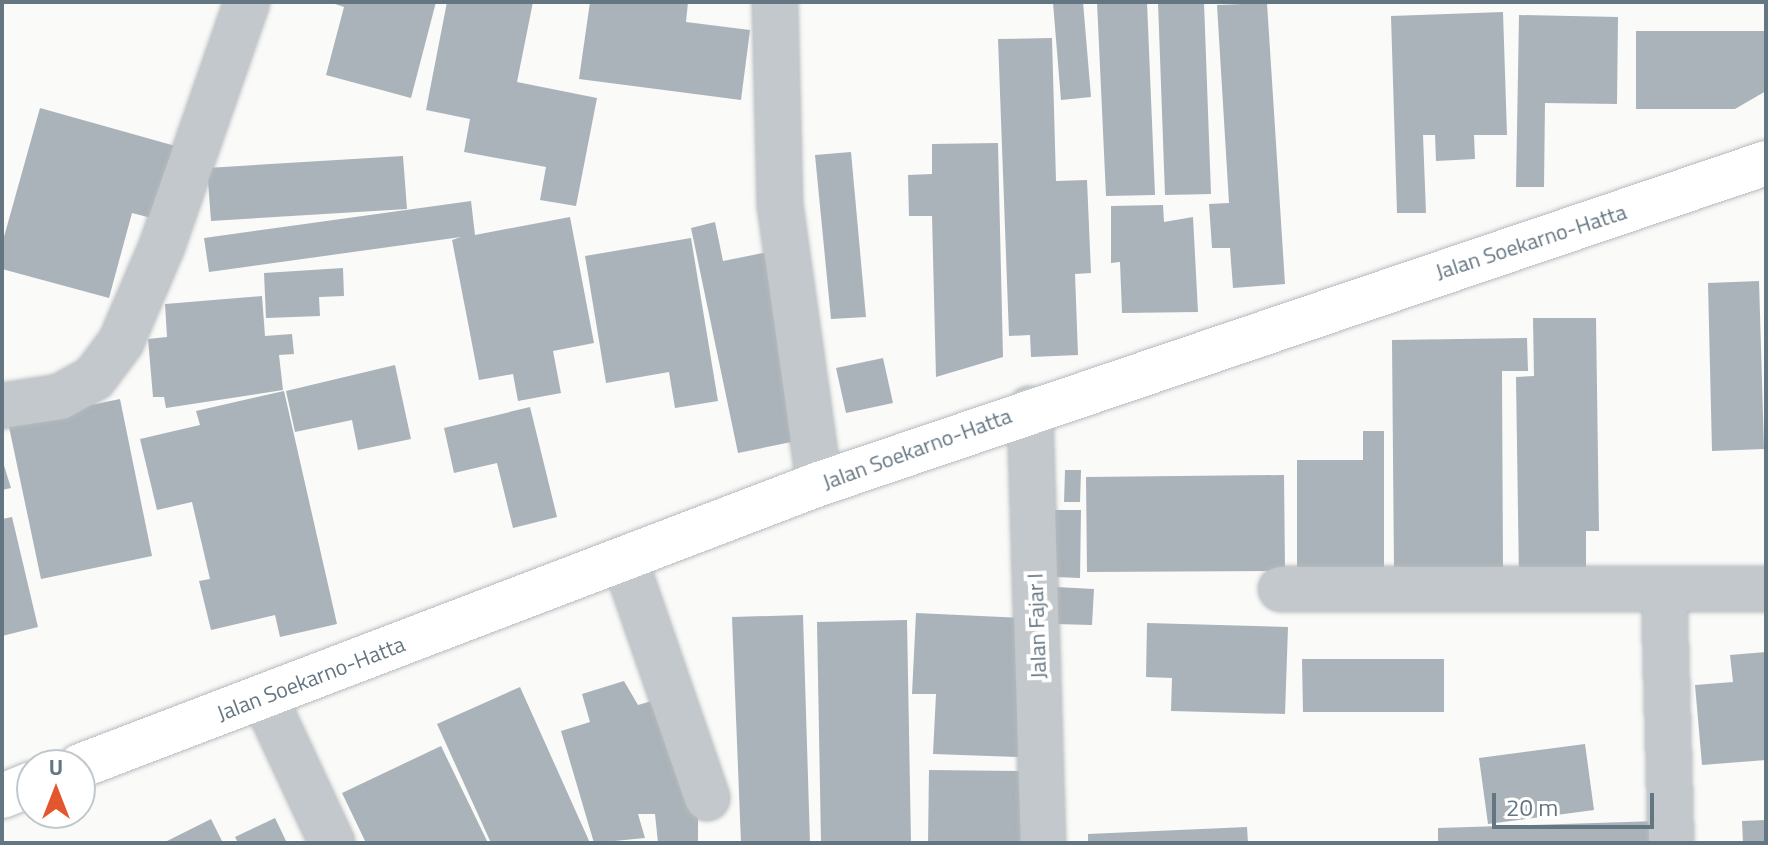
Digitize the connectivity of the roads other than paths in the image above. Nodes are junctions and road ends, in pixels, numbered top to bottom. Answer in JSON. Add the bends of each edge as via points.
{"nodes":[{"id":1,"x":247,"y":2,"type":"edge"},
{"id":2,"x":775,"y":2,"type":"edge"},
{"id":3,"x":1766,"y":163,"type":"edge"},
{"id":4,"x":2,"y":406,"type":"edge"},
{"id":5,"x":1030,"y":409,"type":"junction"},
{"id":6,"x":819,"y":484,"type":"junction"},
{"id":7,"x":624,"y":558,"type":"junction"},
{"id":8,"x":1281,"y":589,"type":"dead end"},
{"id":9,"x":1664,"y":589,"type":"junction"},
{"id":10,"x":1766,"y":589,"type":"edge"},
{"id":11,"x":264,"y":697,"type":"junction"},
{"id":12,"x":96,"y":760,"type":"edge"},
{"id":13,"x":707,"y":798,"type":"dead end"},
{"id":14,"x":332,"y":843,"type":"edge"},
{"id":15,"x":1043,"y":843,"type":"edge"},
{"id":16,"x":1671,"y":843,"type":"edge"}],
"edges":[{"from":1,"to":4,"type":"street","via":[[162,246],[121,342],[94,378],[60,397]]},
{"from":2,"to":6,"type":"street","via":[[780,205]]},
{"from":3,"to":5,"type":"main road","name":"Jalan Soekarno-Hatta"},
{"from":5,"to":6,"type":"main road","name":"Jalan Soekarno-Hatta"},
{"from":5,"to":15,"type":"street","name":"Jalan Fajar I"},
{"from":6,"to":7,"type":"main road","name":"Jalan Soekarno-Hatta"},
{"from":7,"to":11,"type":"main road","name":"Jalan Soekarno-Hatta"},
{"from":7,"to":13,"type":"street"},
{"from":8,"to":9,"type":"street"},
{"from":9,"to":10,"type":"street"},
{"from":9,"to":16,"type":"street"},
{"from":11,"to":12,"type":"main road","name":"Jalan Soekarno-Hatta"},
{"from":11,"to":14,"type":"street"}]}
